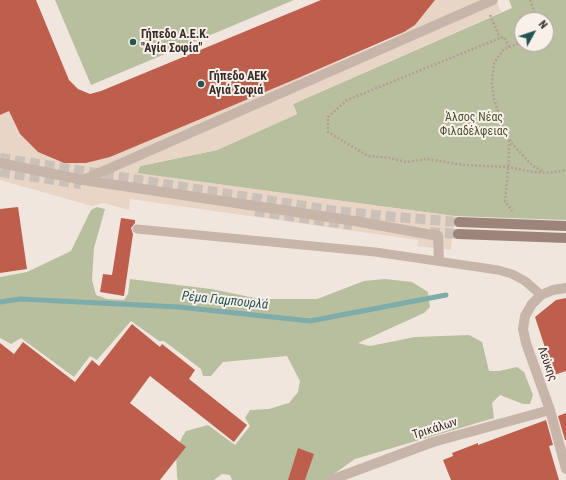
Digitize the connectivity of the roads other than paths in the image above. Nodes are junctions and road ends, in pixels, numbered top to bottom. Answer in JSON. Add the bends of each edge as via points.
{"nodes":[{"id":1,"x":493,"y":0,"type":"edge"},
{"id":2,"x":0,"y":163,"type":"edge"},
{"id":3,"x":83,"y":180,"type":"junction"},
{"id":4,"x":459,"y":222,"type":"tunnel mouth"},
{"id":5,"x":566,"y":226,"type":"edge"},
{"id":6,"x":137,"y":229,"type":"dead end"},
{"id":7,"x":458,"y":234,"type":"tunnel mouth"},
{"id":8,"x":566,"y":238,"type":"edge"},
{"id":9,"x":439,"y":261,"type":"junction"},
{"id":10,"x":566,"y":288,"type":"edge"},
{"id":11,"x":541,"y":295,"type":"junction"},
{"id":12,"x":550,"y":410,"type":"junction"},
{"id":13,"x":566,"y":469,"type":"edge"},
{"id":14,"x":331,"y":480,"type":"edge"}],
"edges":[{"from":1,"to":3,"type":"street"},
{"from":2,"to":3,"type":"street"},
{"from":3,"to":9,"type":"street","via":[[438,236]]},
{"from":4,"to":5,"type":"main road"},
{"from":6,"to":9,"type":"lane","via":[[375,252]]},
{"from":7,"to":8,"type":"main road"},
{"from":9,"to":11,"type":"lane","via":[[512,274]]},
{"from":10,"to":11,"type":"street"},
{"from":11,"to":12,"type":"street","name":"Λεύκης","via":[[528,310],[523,329]]},
{"from":12,"to":13,"type":"street","name":"Λεύκης"},
{"from":12,"to":14,"type":"street","name":"Τρικάλων","via":[[433,442]]}]}
